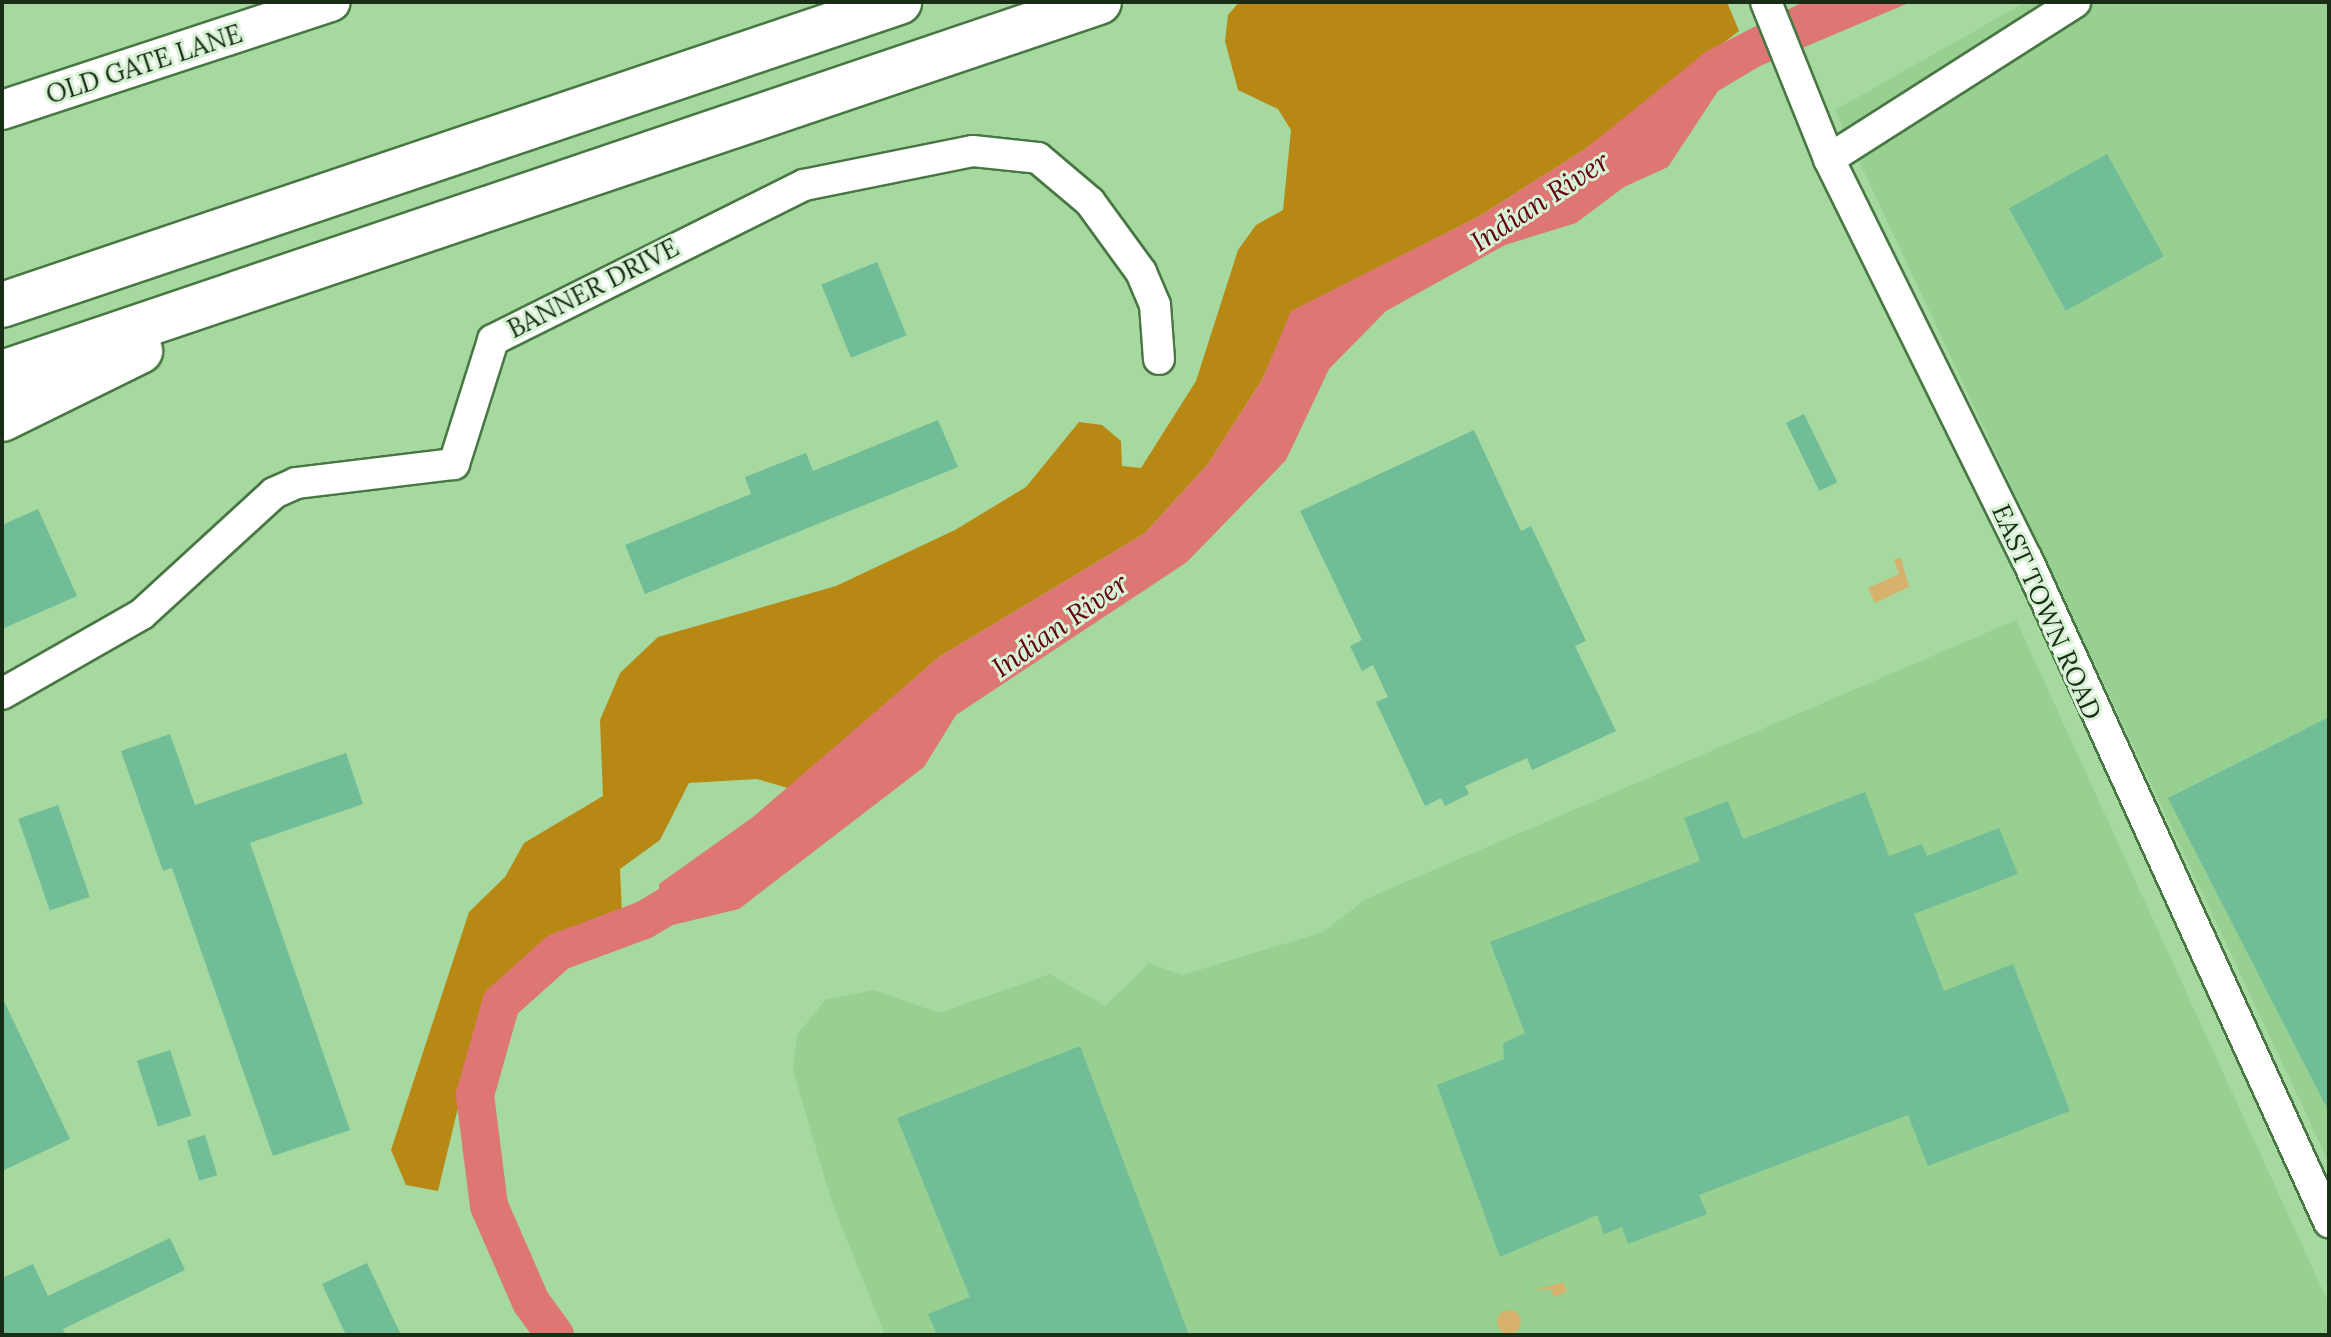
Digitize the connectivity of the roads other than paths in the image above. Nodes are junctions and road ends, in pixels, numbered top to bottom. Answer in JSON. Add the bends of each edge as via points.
{"nodes":[{"id":1,"x":331,"y":2,"type":"edge"},
{"id":2,"x":899,"y":2,"type":"edge"},
{"id":3,"x":1099,"y":2,"type":"edge"},
{"id":4,"x":1766,"y":2,"type":"edge"},
{"id":5,"x":2075,"y":2,"type":"edge"},
{"id":6,"x":2,"y":110,"type":"edge"},
{"id":7,"x":1829,"y":159,"type":"junction"},
{"id":8,"x":551,"y":187,"type":"junction"},
{"id":9,"x":2,"y":305,"type":"edge"},
{"id":10,"x":1159,"y":359,"type":"dead end"},
{"id":11,"x":2,"y":373,"type":"edge"},
{"id":12,"x":2,"y":419,"type":"edge"},
{"id":13,"x":2,"y":694,"type":"edge"},
{"id":14,"x":2329,"y":1222,"type":"edge"}],
"edges":[{"from":1,"to":6,"type":"main road","name":"OLD GATE LANE"},
{"from":2,"to":9,"type":"highway"},
{"from":3,"to":8,"type":"highway"},
{"from":4,"to":7,"type":"street","name":"EAST TOWN ROAD"},
{"from":5,"to":7,"type":"street"},
{"from":7,"to":14,"type":"street","name":"EAST TOWN ROAD","via":[[2015,533]]},
{"from":8,"to":11,"type":"highway"},
{"from":8,"to":12,"type":"highway","via":[[136,353]]},
{"from":10,"to":13,"type":"street","name":"BANNER DRIVE","via":[[1155,305],[1141,272],[1090,202],[1038,158],[973,151],[804,185],[493,340],[454,464],[296,483],[274,493],[142,614]]}]}
